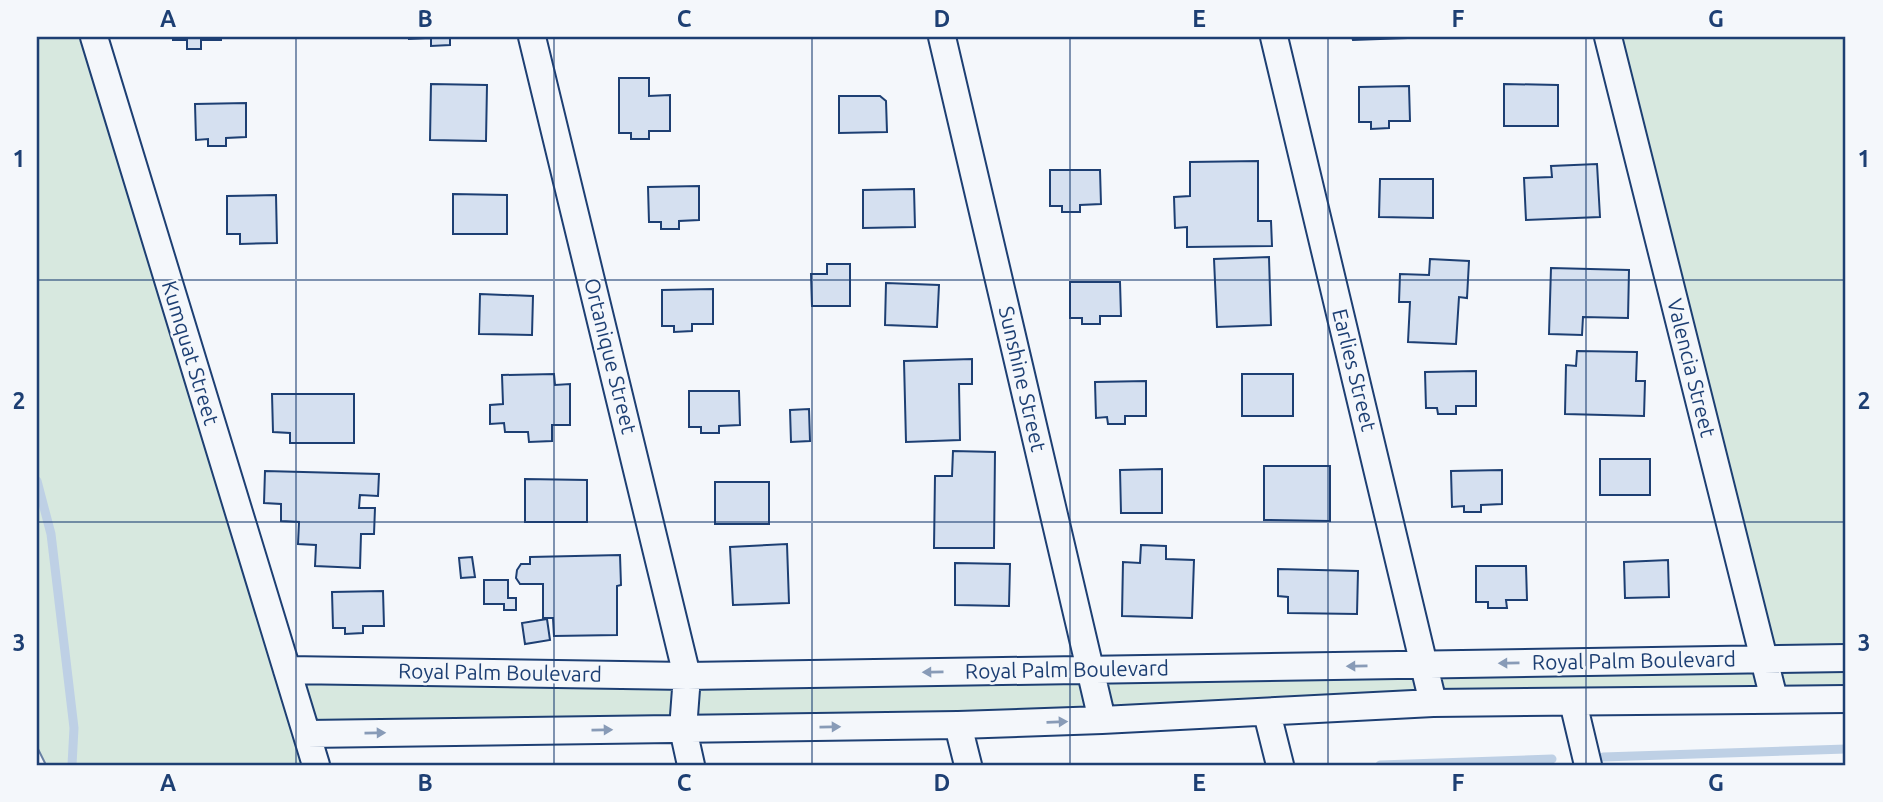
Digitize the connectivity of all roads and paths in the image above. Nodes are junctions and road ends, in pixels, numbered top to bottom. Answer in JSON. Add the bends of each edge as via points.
{"nodes":[{"id":1,"x":94,"y":37,"type":"edge"},
{"id":2,"x":532,"y":37,"type":"edge"},
{"id":3,"x":942,"y":37,"type":"edge"},
{"id":4,"x":1274,"y":37,"type":"edge"},
{"id":5,"x":1608,"y":37,"type":"edge"},
{"id":6,"x":1846,"y":658,"type":"edge"},
{"id":7,"x":1765,"y":659,"type":"junction"},
{"id":8,"x":1425,"y":665,"type":"junction"},
{"id":9,"x":287,"y":670,"type":"junction"},
{"id":10,"x":1090,"y":670,"type":"junction"},
{"id":11,"x":687,"y":676,"type":"junction"},
{"id":12,"x":1774,"y":699,"type":"junction"},
{"id":13,"x":1846,"y":699,"type":"edge"},
{"id":14,"x":1573,"y":702,"type":"junction"},
{"id":15,"x":1433,"y":703,"type":"junction"},
{"id":16,"x":1267,"y":713,"type":"junction"},
{"id":17,"x":1102,"y":720,"type":"junction"},
{"id":18,"x":958,"y":725,"type":"junction"},
{"id":19,"x":683,"y":730,"type":"junction"},
{"id":20,"x":307,"y":734,"type":"junction"},
{"id":21,"x":316,"y":765,"type":"edge"},
{"id":22,"x":691,"y":765,"type":"edge"},
{"id":23,"x":968,"y":765,"type":"edge"},
{"id":24,"x":1280,"y":765,"type":"edge"},
{"id":25,"x":1588,"y":765,"type":"edge"}],
"edges":[{"from":1,"to":9,"type":"street","name":"Kumquat Street"},
{"from":2,"to":11,"type":"street","name":"Ortanique Street"},
{"from":3,"to":10,"type":"street","name":"Sunshine Street"},
{"from":4,"to":8,"type":"street","name":"Earlies Street"},
{"from":5,"to":7,"type":"street","name":"Valencia Street"},
{"from":6,"to":7,"type":"street","name":"Royal Palm Boulevard"},
{"from":7,"to":8,"type":"street","name":"Royal Palm Boulevard","one_way":true},
{"from":7,"to":12,"type":"street","name":"Valencia Street"},
{"from":8,"to":10,"type":"street","name":"Royal Palm Boulevard","one_way":true},
{"from":8,"to":15,"type":"street","name":"Earlies Street"},
{"from":9,"to":11,"type":"street","name":"Royal Palm Boulevard"},
{"from":9,"to":20,"type":"street","name":"Kumquat Street"},
{"from":10,"to":11,"type":"street","name":"Royal Palm Boulevard","one_way":true},
{"from":10,"to":17,"type":"street","name":"Sunshine Street"},
{"from":11,"to":19,"type":"street","name":"Ortanique Street"},
{"from":12,"to":13,"type":"street","name":"Royal Palm Boulevard"},
{"from":12,"to":14,"type":"street","name":"Royal Palm Boulevard"},
{"from":14,"to":15,"type":"street","name":"Royal Palm Boulevard"},
{"from":14,"to":25,"type":"street"},
{"from":15,"to":16,"type":"street","name":"Royal Palm Boulevard"},
{"from":16,"to":17,"type":"street","name":"Royal Palm Boulevard"},
{"from":16,"to":24,"type":"street"},
{"from":18,"to":17,"type":"street","name":"Royal Palm Boulevard","one_way":true},
{"from":19,"to":18,"type":"street","name":"Royal Palm Boulevard","one_way":true},
{"from":18,"to":23,"type":"street"},
{"from":20,"to":19,"type":"street","name":"Royal Palm Boulevard","one_way":true},
{"from":19,"to":22,"type":"street","name":"Ortanique Street"},
{"from":20,"to":21,"type":"street","name":"Kumquat Street"}]}
